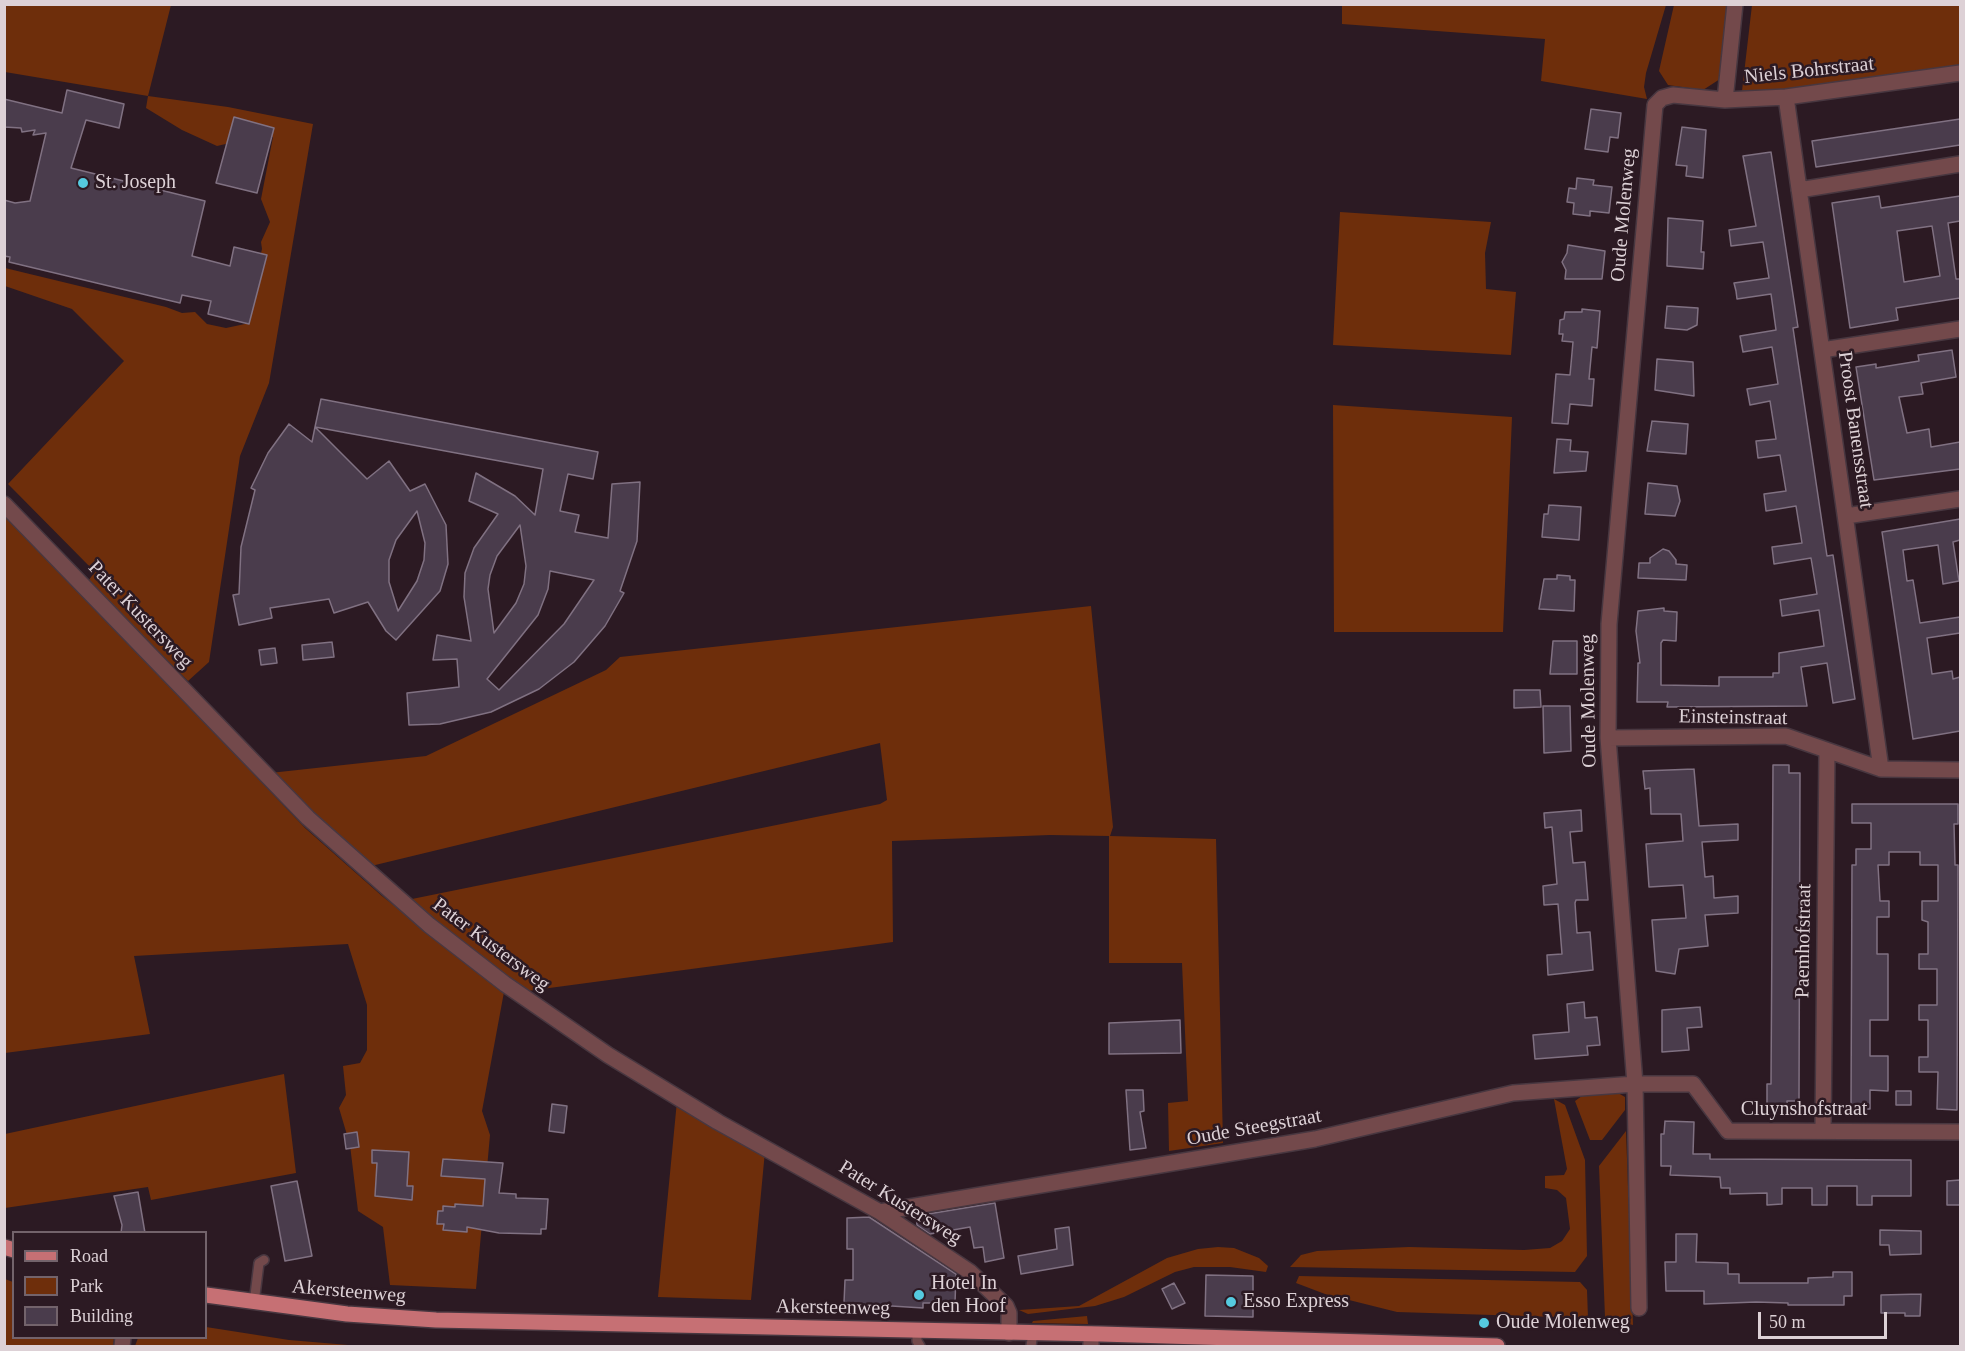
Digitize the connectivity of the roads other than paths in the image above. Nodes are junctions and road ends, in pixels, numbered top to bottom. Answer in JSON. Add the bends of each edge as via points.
{"nodes":[{"id":1,"x":1735,"y":4,"type":"edge"},
{"id":2,"x":1960,"y":73,"type":"edge"},
{"id":3,"x":1786,"y":97,"type":"junction"},
{"id":4,"x":1662,"y":98,"type":"joint"},
{"id":5,"x":1725,"y":100,"type":"junction"},
{"id":6,"x":1960,"y":164,"type":"edge"},
{"id":7,"x":1799,"y":190,"type":"junction"},
{"id":8,"x":1960,"y":329,"type":"edge"},
{"id":9,"x":1822,"y":350,"type":"junction"},
{"id":10,"x":1960,"y":499,"type":"edge"},
{"id":11,"x":4,"y":504,"type":"edge"},
{"id":12,"x":1846,"y":516,"type":"junction"},
{"id":13,"x":1608,"y":738,"type":"junction"},
{"id":14,"x":1827,"y":751,"type":"junction"},
{"id":15,"x":1881,"y":769,"type":"junction"},
{"id":16,"x":1960,"y":770,"type":"edge"},
{"id":17,"x":1635,"y":1084,"type":"junction"},
{"id":18,"x":1823,"y":1130,"type":"junction"},
{"id":19,"x":1960,"y":1132,"type":"edge"},
{"id":20,"x":879,"y":1212,"type":"junction"},
{"id":21,"x":264,"y":1260,"type":"dead end"},
{"id":22,"x":207,"y":1295,"type":"edge"},
{"id":23,"x":254,"y":1303,"type":"junction"},
{"id":24,"x":1639,"y":1308,"type":"dead end"},
{"id":25,"x":917,"y":1331,"type":"junction"},
{"id":26,"x":1009,"y":1333,"type":"junction"},
{"id":27,"x":1032,"y":1340,"type":"edge"},
{"id":28,"x":1096,"y":1340,"type":"edge"},
{"id":29,"x":920,"y":1347,"type":"edge"},
{"id":30,"x":1497,"y":1347,"type":"edge"}],
"edges":[{"from":1,"to":5,"type":"street"},
{"from":2,"to":3,"type":"street","name":"Niels Bohrstraat"},
{"from":3,"to":5,"type":"street","name":"Niels Bohrstraat"},
{"from":3,"to":7,"type":"street","name":"Proost Banensstraat"},
{"from":4,"to":5,"type":"street","name":"Niels Bohrstraat","via":[[1680,94]]},
{"from":4,"to":13,"type":"street","name":"Oude Molenweg","via":[[1655,105],[1654,114],[1608,624]]},
{"from":6,"to":7,"type":"street"},
{"from":7,"to":9,"type":"street","name":"Proost Banensstraat"},
{"from":8,"to":9,"type":"street"},
{"from":9,"to":12,"type":"street","name":"Proost Banensstraat"},
{"from":10,"to":12,"type":"street"},
{"from":11,"to":20,"type":"street","name":"Pater Kustersweg","via":[[308,818],[429,925],[505,984],[608,1055]]},
{"from":12,"to":15,"type":"street","name":"Proost Banensstraat"},
{"from":13,"to":14,"type":"street","name":"Einsteinstraat","via":[[1786,736]]},
{"from":13,"to":17,"type":"street","name":"Oude Molenweg"},
{"from":14,"to":15,"type":"street","name":"Einsteinstraat"},
{"from":14,"to":18,"type":"street","name":"Paemhofstraat"},
{"from":15,"to":16,"type":"street","name":"Einsteinstraat"},
{"from":17,"to":18,"type":"street","name":"Cluynshofstraat","via":[[1693,1084],[1728,1131]]},
{"from":17,"to":20,"type":"street","name":"Oude Steegstraat","via":[[1513,1093],[1315,1139]]},
{"from":17,"to":24,"type":"street","name":"Oude Molenweg"},
{"from":18,"to":19,"type":"street","name":"Cluynshofstraat"},
{"from":20,"to":26,"type":"street","name":"Pater Kustersweg","via":[[977,1278],[1008,1310]]},
{"from":21,"to":23,"type":"lane","via":[[259,1263]]},
{"from":22,"to":23,"type":"main road","name":"Akersteenweg"},
{"from":23,"to":25,"type":"main road","name":"Akersteenweg","via":[[436,1320]]},
{"from":25,"to":26,"type":"main road","name":"Akersteenweg"},
{"from":25,"to":29,"type":"lane"},
{"from":26,"to":27,"type":"main road","name":"Akersteenweg"},
{"from":27,"to":28,"type":"main road","name":"Akersteenweg"},
{"from":28,"to":30,"type":"main road","name":"Akersteenweg"}]}
